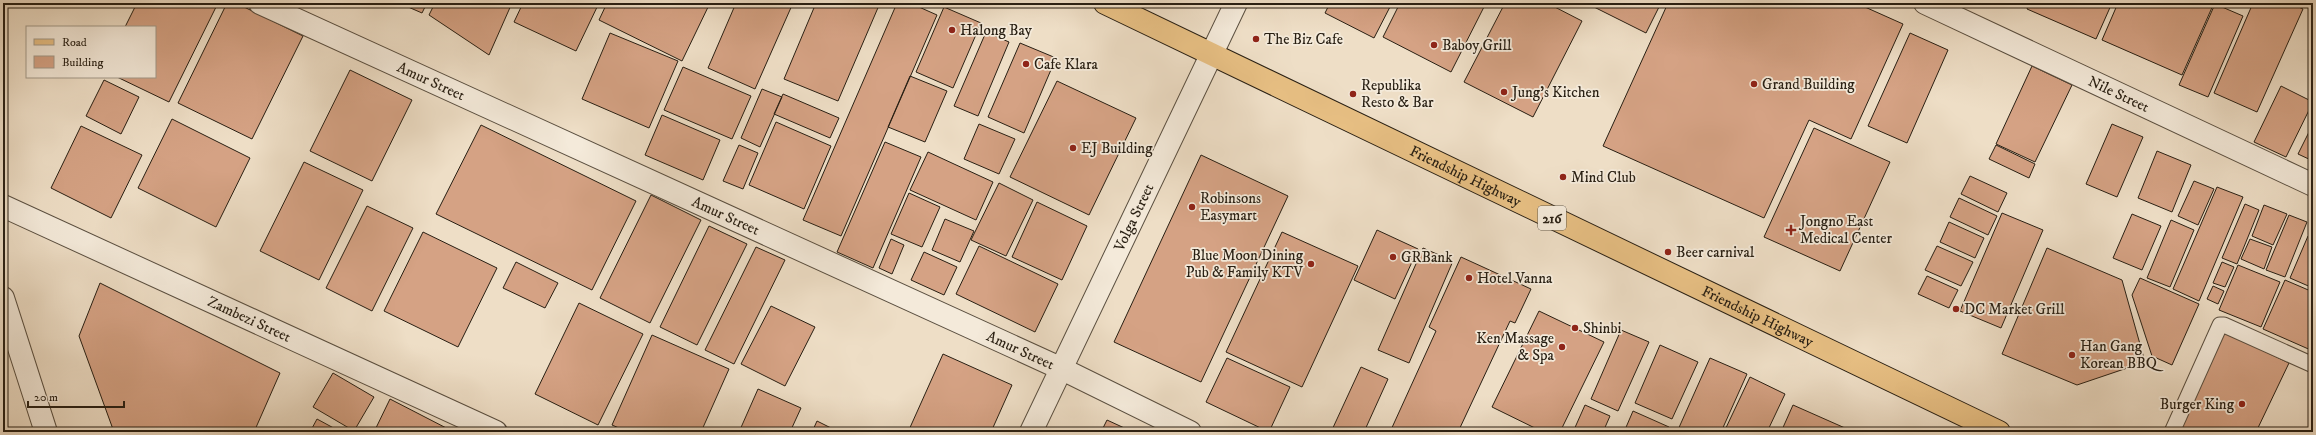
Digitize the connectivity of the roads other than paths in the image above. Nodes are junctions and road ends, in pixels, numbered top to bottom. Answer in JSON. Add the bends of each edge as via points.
{"nodes":[{"id":1,"x":260,"y":3,"type":"edge"},
{"id":2,"x":1105,"y":3,"type":"edge"},
{"id":3,"x":1236,"y":3,"type":"edge"},
{"id":4,"x":1925,"y":3,"type":"edge"},
{"id":5,"x":1211,"y":55,"type":"junction"},
{"id":6,"x":2313,"y":185,"type":"edge"},
{"id":7,"x":3,"y":206,"type":"edge"},
{"id":8,"x":3,"y":298,"type":"edge"},
{"id":9,"x":2313,"y":365,"type":"edge"},
{"id":10,"x":1062,"y":370,"type":"junction"},
{"id":11,"x":46,"y":432,"type":"edge"},
{"id":12,"x":496,"y":432,"type":"edge"},
{"id":13,"x":1031,"y":432,"type":"edge"},
{"id":14,"x":1190,"y":432,"type":"edge"},
{"id":15,"x":1998,"y":432,"type":"edge"},
{"id":16,"x":2172,"y":432,"type":"edge"}],
"edges":[{"from":1,"to":10,"type":"street","name":"Amur Street"},
{"from":2,"to":5,"type":"main road","name":"Friendship Highway","number":"216"},
{"from":3,"to":5,"type":"street","name":"Volga Street"},
{"from":4,"to":6,"type":"street","name":"Nile Street"},
{"from":5,"to":10,"type":"street","name":"Volga Street"},
{"from":5,"to":15,"type":"main road","name":"Friendship Highway","number":"216"},
{"from":7,"to":12,"type":"street","name":"Zambezi Street"},
{"from":8,"to":11,"type":"street"},
{"from":9,"to":16,"type":"lane","via":[[2220,325]]},
{"from":10,"to":13,"type":"street","name":"Volga Street"},
{"from":10,"to":14,"type":"street","name":"Amur Street"}]}
